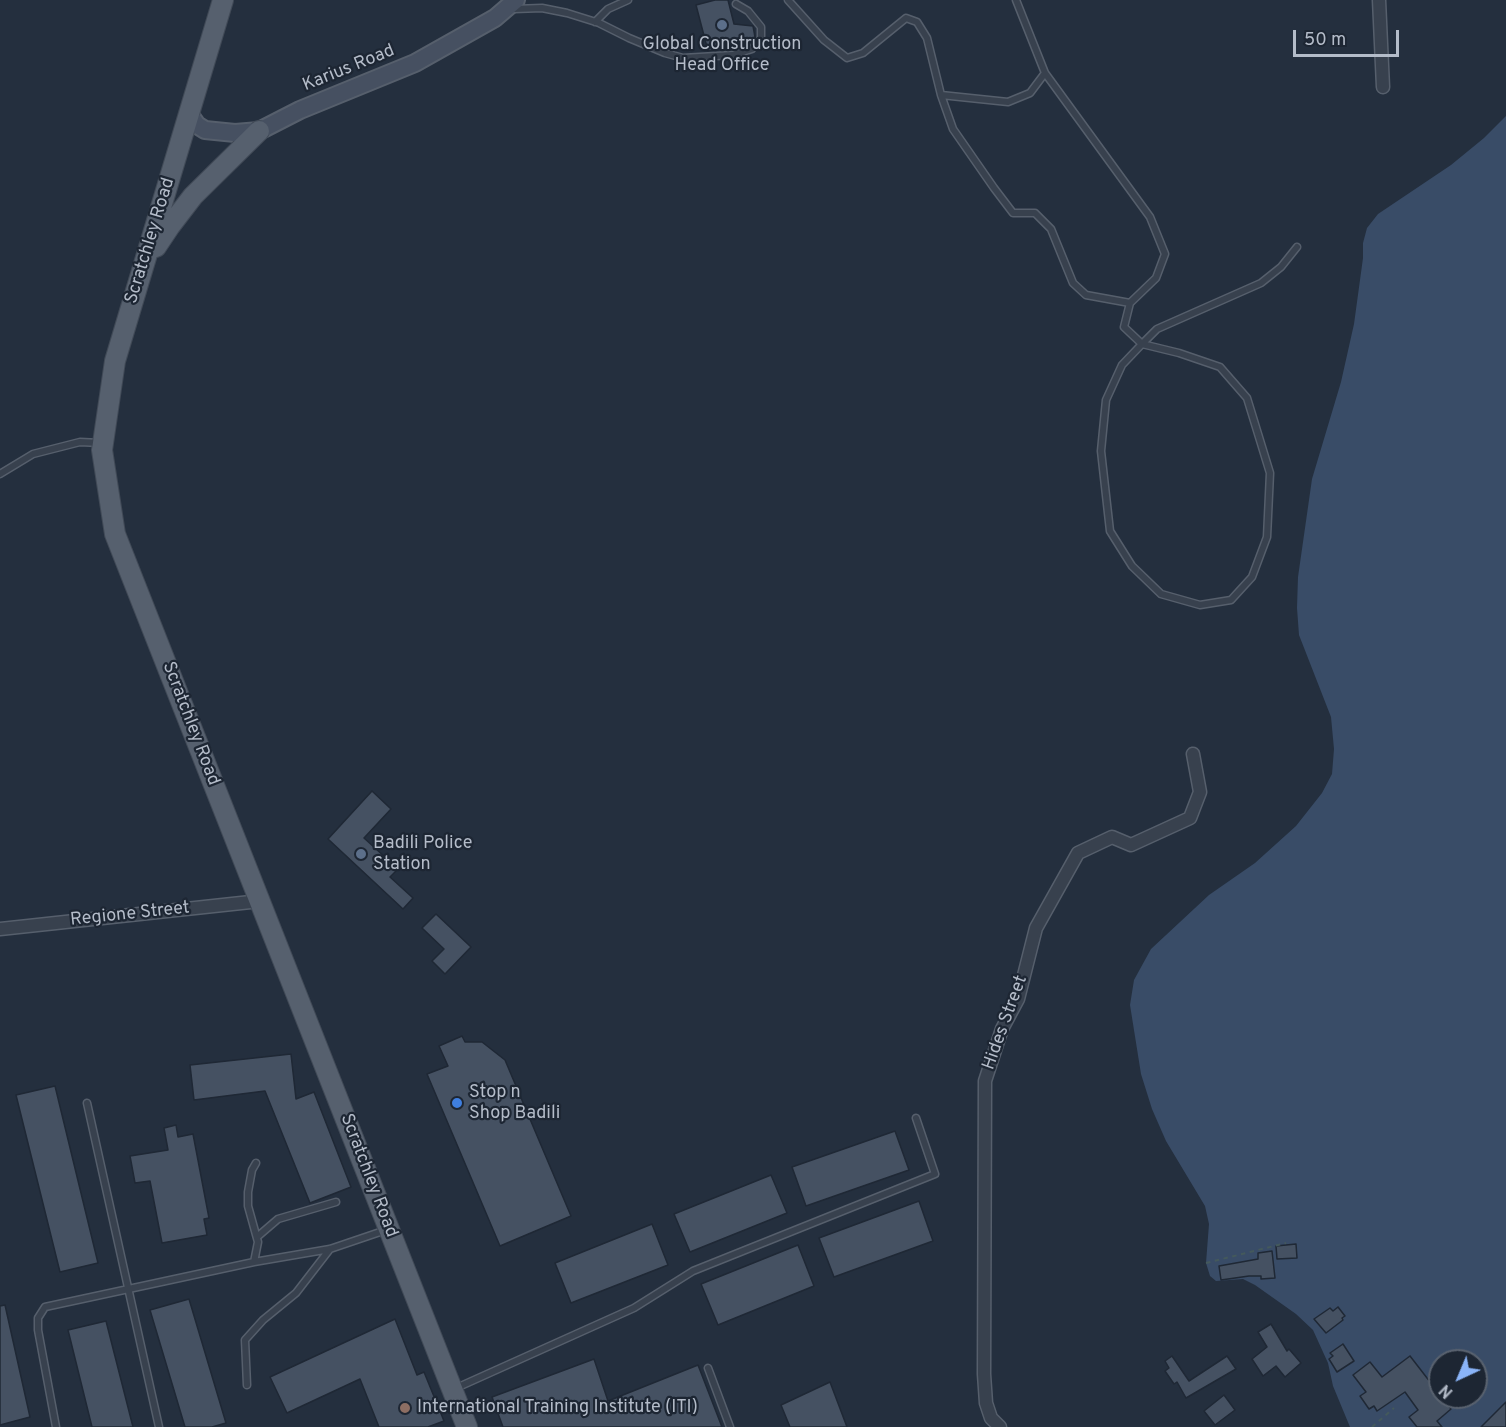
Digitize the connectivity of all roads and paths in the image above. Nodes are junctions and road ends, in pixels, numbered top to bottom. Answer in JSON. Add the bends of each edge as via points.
{"nodes":[{"id":1,"x":223,"y":0,"type":"edge"},
{"id":2,"x":516,"y":0,"type":"edge"},
{"id":3,"x":628,"y":0,"type":"edge"},
{"id":4,"x":788,"y":0,"type":"edge"},
{"id":5,"x":1016,"y":0,"type":"edge"},
{"id":6,"x":1379,"y":0,"type":"edge"},
{"id":7,"x":736,"y":4,"type":"dead end"},
{"id":8,"x":495,"y":18,"type":"junction"},
{"id":9,"x":595,"y":22,"type":"junction"},
{"id":10,"x":1045,"y":73,"type":"junction"},
{"id":11,"x":1383,"y":87,"type":"dead end"},
{"id":12,"x":941,"y":94,"type":"junction"},
{"id":13,"x":190,"y":115,"type":"junction"},
{"id":14,"x":259,"y":131,"type":"junction"},
{"id":15,"x":1297,"y":248,"type":"dead end"},
{"id":16,"x":143,"y":268,"type":"junction"},
{"id":17,"x":1130,"y":303,"type":"junction"},
{"id":18,"x":1142,"y":344,"type":"junction"},
{"id":19,"x":102,"y":443,"type":"junction"},
{"id":20,"x":0,"y":474,"type":"edge"},
{"id":21,"x":1193,"y":754,"type":"dead end"},
{"id":22,"x":260,"y":901,"type":"junction"},
{"id":23,"x":0,"y":929,"type":"edge"},
{"id":24,"x":87,"y":1103,"type":"dead end"},
{"id":25,"x":916,"y":1118,"type":"dead end"},
{"id":26,"x":255,"y":1163,"type":"dead end"},
{"id":27,"x":336,"y":1202,"type":"dead end"},
{"id":28,"x":389,"y":1229,"type":"junction"},
{"id":29,"x":257,"y":1238,"type":"junction"},
{"id":30,"x":1287,"y":1243,"type":"dead end"},
{"id":31,"x":330,"y":1249,"type":"junction"},
{"id":32,"x":254,"y":1262,"type":"junction"},
{"id":33,"x":1206,"y":1263,"type":"dead end"},
{"id":34,"x":129,"y":1289,"type":"junction"},
{"id":35,"x":708,"y":1368,"type":"dead end"},
{"id":36,"x":247,"y":1386,"type":"dead end"},
{"id":37,"x":452,"y":1390,"type":"junction"},
{"id":38,"x":1394,"y":1408,"type":"dead end"},
{"id":39,"x":56,"y":1427,"type":"edge"},
{"id":40,"x":159,"y":1427,"type":"edge"},
{"id":41,"x":467,"y":1427,"type":"edge"},
{"id":42,"x":730,"y":1427,"type":"edge"},
{"id":43,"x":1000,"y":1427,"type":"edge"},
{"id":44,"x":1372,"y":1427,"type":"edge"}],
"edges":[{"from":1,"to":13,"type":"main road","name":"Scratchley Road"},
{"from":2,"to":8,"type":"street","name":"Karius Road"},
{"from":3,"to":9,"type":"lane","via":[[608,9]]},
{"from":4,"to":12,"type":"lane","via":[[824,40],[847,58],[863,53],[906,18],[917,22],[927,38]]},
{"from":5,"to":10,"type":"lane"},
{"from":6,"to":11,"type":"street"},
{"from":7,"to":9,"type":"lane","via":[[761,27],[762,38],[752,49],[734,55],[683,58]]},
{"from":8,"to":9,"type":"lane","via":[[511,9],[542,8]]},
{"from":8,"to":14,"type":"street","name":"Karius Road","via":[[415,63]]},
{"from":10,"to":12,"type":"lane","via":[[1030,93],[1008,102]]},
{"from":10,"to":17,"type":"lane","via":[[1150,217],[1165,254],[1156,278]]},
{"from":12,"to":17,"type":"lane","via":[[953,129],[1013,213],[1035,213],[1051,228],[1073,283],[1086,295]]},
{"from":13,"to":14,"type":"street","name":"Karius Road","via":[[205,129]]},
{"from":13,"to":16,"type":"main road","name":"Scratchley Road"},
{"from":14,"to":16,"type":"main road","via":[[194,196]]},
{"from":15,"to":18,"type":"lane","via":[[1261,283],[1157,329]]},
{"from":16,"to":19,"type":"main road","name":"Scratchley Road","via":[[115,361]]},
{"from":17,"to":18,"type":"lane","via":[[1124,327]]},
{"from":18,"to":18,"type":"lane","via":[[1122,365],[1106,400],[1101,451],[1110,531],[1132,566],[1161,594],[1200,605],[1231,600],[1252,577],[1267,537],[1270,473],[1247,398],[1220,367]]},
{"from":19,"to":20,"type":"lane","via":[[80,442],[33,454]]},
{"from":19,"to":22,"type":"main road","name":"Scratchley Road","via":[[116,534]]},
{"from":21,"to":43,"type":"street","name":"Hides Street","via":[[1200,792],[1190,818],[1131,845],[1112,837],[1078,852],[1036,928],[1018,999],[1002,1029],[985,1081],[984,1374],[986,1403],[991,1418]]},
{"from":22,"to":23,"type":"street","name":"Regione Street"},
{"from":22,"to":28,"type":"main road","name":"Scratchley Road"},
{"from":24,"to":34,"type":"lane"},
{"from":25,"to":37,"type":"lane","via":[[935,1174],[693,1271],[634,1308]]},
{"from":26,"to":29,"type":"lane","via":[[248,1206]]},
{"from":27,"to":29,"type":"lane","via":[[278,1219]]},
{"from":28,"to":31,"type":"lane"},
{"from":28,"to":37,"type":"main road","name":"Scratchley Road"},
{"from":29,"to":32,"type":"lane"},
{"from":30,"to":33,"type":"path"},
{"from":31,"to":32,"type":"lane"},
{"from":31,"to":36,"type":"lane","via":[[296,1293],[245,1340]]},
{"from":32,"to":34,"type":"lane"},
{"from":34,"to":39,"type":"lane","via":[[50,1305],[39,1313],[38,1330]]},
{"from":34,"to":40,"type":"lane"},
{"from":35,"to":42,"type":"lane"},
{"from":37,"to":41,"type":"main road","name":"Scratchley Road"},
{"from":38,"to":44,"type":"path"}]}
